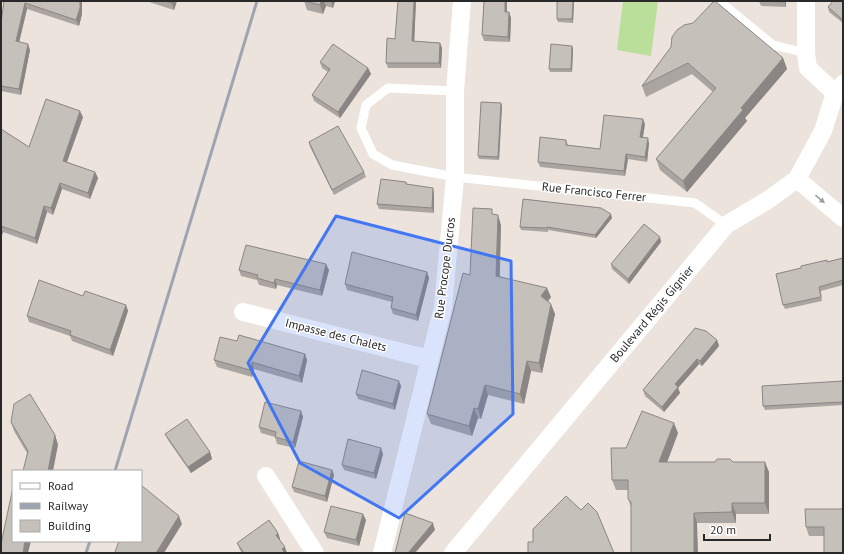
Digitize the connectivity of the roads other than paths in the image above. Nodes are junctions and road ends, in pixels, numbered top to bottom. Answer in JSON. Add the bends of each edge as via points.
{"nodes":[{"id":1,"x":462,"y":1,"type":"edge"},
{"id":2,"x":719,"y":1,"type":"edge"},
{"id":3,"x":806,"y":1,"type":"edge"},
{"id":4,"x":806,"y":53,"type":"junction"},
{"id":5,"x":839,"y":88,"type":"edge"},
{"id":6,"x":455,"y":90,"type":"junction"},
{"id":7,"x":455,"y":177,"type":"junction"},
{"id":8,"x":797,"y":179,"type":"junction"},
{"id":9,"x":843,"y":218,"type":"edge"},
{"id":10,"x":726,"y":225,"type":"junction"},
{"id":11,"x":243,"y":312,"type":"dead end"},
{"id":12,"x":429,"y":359,"type":"junction"},
{"id":13,"x":266,"y":476,"type":"dead end"},
{"id":14,"x":454,"y":552,"type":"edge"},
{"id":15,"x":314,"y":553,"type":"edge"},
{"id":16,"x":382,"y":553,"type":"edge"}],
"edges":[{"from":1,"to":6,"type":"street","name":"Rue Procope Ducros"},
{"from":2,"to":4,"type":"lane","via":[[773,45]]},
{"from":3,"to":4,"type":"street"},
{"from":4,"to":5,"type":"street","via":[[808,68]]},
{"from":5,"to":8,"type":"street","name":"Boulevard Régis Gignier","via":[[823,131]]},
{"from":6,"to":7,"type":"street","name":"Rue Procope Ducros"},
{"from":6,"to":7,"type":"lane","name":"Rue Francisco Ferrer","via":[[388,88],[366,106],[361,128],[373,154],[392,165]]},
{"from":7,"to":10,"type":"lane","name":"Rue Francisco Ferrer","via":[[695,203]]},
{"from":7,"to":12,"type":"street","name":"Rue Procope Ducros","via":[[443,307]]},
{"from":8,"to":9,"type":"street","one_way":true},
{"from":8,"to":10,"type":"street","name":"Boulevard Régis Gignier"},
{"from":10,"to":14,"type":"street","name":"Boulevard Régis Gignier"},
{"from":11,"to":12,"type":"street","name":"Impasse des Chalets"},
{"from":12,"to":16,"type":"street","name":"Rue Procope Ducros"},
{"from":13,"to":15,"type":"street"}]}
